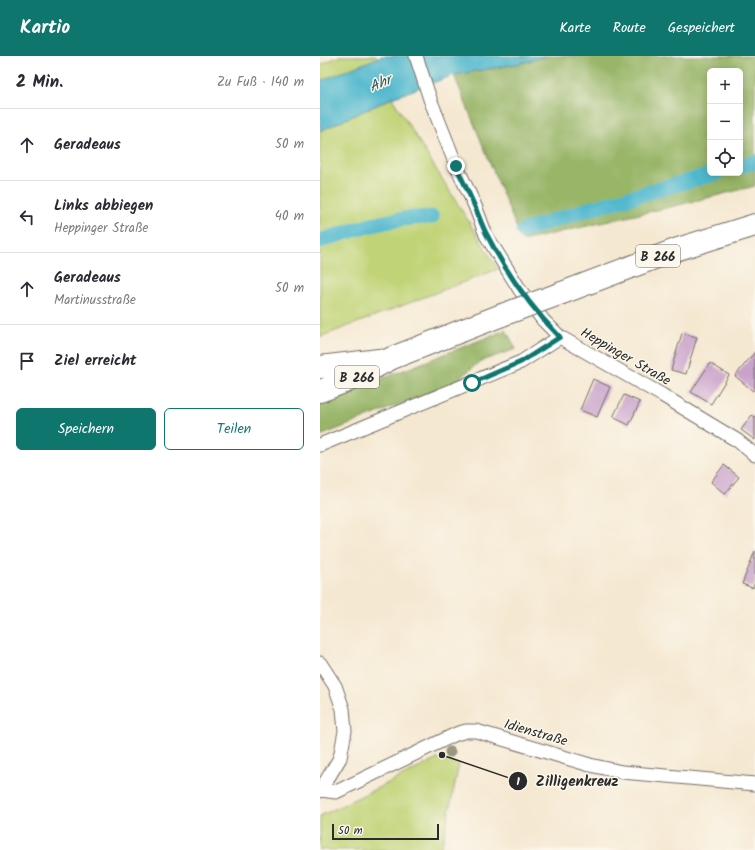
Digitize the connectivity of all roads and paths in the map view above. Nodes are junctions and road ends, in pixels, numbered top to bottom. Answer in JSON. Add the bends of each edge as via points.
{"nodes":[{"id":1,"x":416,"y":56,"type":"edge"},
{"id":2,"x":755,"y":225,"type":"edge"},
{"id":3,"x":560,"y":337,"type":"junction"},
{"id":4,"x":392,"y":358,"type":"junction"},
{"id":5,"x":320,"y":367,"type":"edge"},
{"id":6,"x":320,"y":391,"type":"edge"},
{"id":7,"x":320,"y":445,"type":"edge"},
{"id":8,"x":755,"y":455,"type":"edge"},
{"id":9,"x":320,"y":662,"type":"edge"},
{"id":10,"x":755,"y":784,"type":"edge"},
{"id":11,"x":320,"y":791,"type":"edge"}],
"edges":[{"from":1,"to":3,"type":"street","name":"Heppinger Straße","via":[[456,166],[486,235],[520,290]]},
{"from":2,"to":4,"type":"highway","number":"B 266","bridge":true,"via":[[678,249]]},
{"from":3,"to":7,"type":"street","via":[[521,362]]},
{"from":3,"to":8,"type":"street","name":"Heppinger Straße","via":[[662,395],[738,441]]},
{"from":4,"to":5,"type":"highway","number":"B 266"},
{"from":4,"to":6,"type":"highway","number":"B 266","via":[[350,380]]},
{"from":9,"to":11,"type":"street","via":[[335,686],[343,710],[345,731],[340,758]]},
{"from":10,"to":11,"type":"street","name":"Idienstraße","via":[[622,772],[476,731],[466,731],[336,792]]}]}
